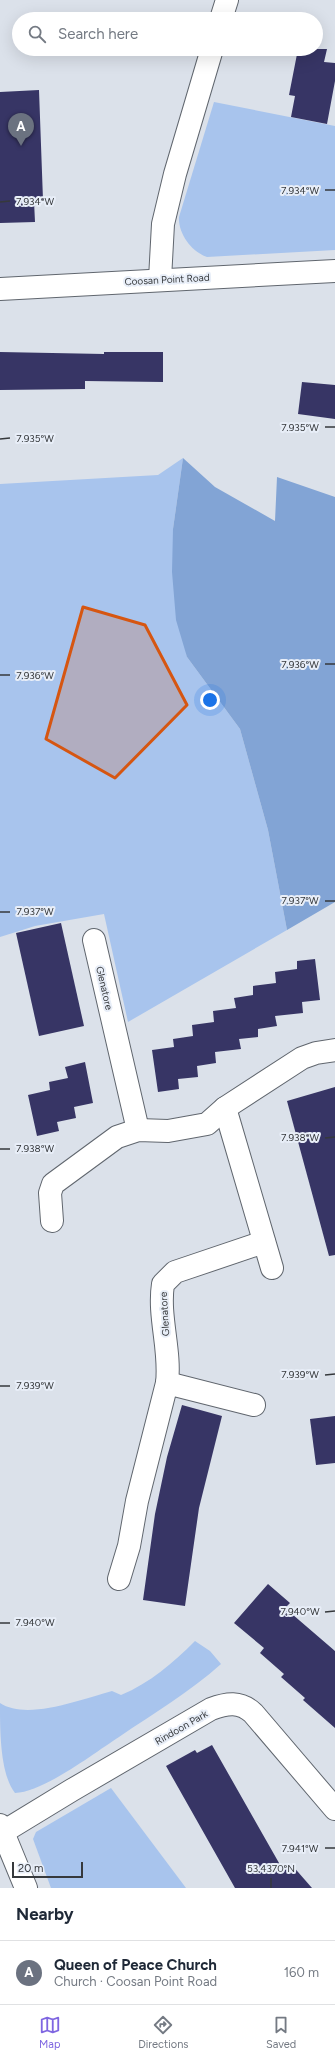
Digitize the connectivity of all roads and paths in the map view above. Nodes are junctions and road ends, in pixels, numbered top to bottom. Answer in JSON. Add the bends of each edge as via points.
{"nodes":[{"id":1,"x":227,"y":0,"type":"edge"},
{"id":2,"x":223,"y":12,"type":"edge"},
{"id":3,"x":210,"y":56,"type":"edge"},
{"id":4,"x":335,"y":270,"type":"edge"},
{"id":5,"x":160,"y":279,"type":"junction"},
{"id":6,"x":0,"y":289,"type":"edge"},
{"id":7,"x":94,"y":940,"type":"dead end"},
{"id":8,"x":335,"y":1050,"type":"edge"},
{"id":9,"x":225,"y":1108,"type":"junction"},
{"id":10,"x":138,"y":1130,"type":"junction"},
{"id":11,"x":52,"y":1221,"type":"dead end"},
{"id":12,"x":264,"y":1242,"type":"junction"},
{"id":13,"x":272,"y":1268,"type":"dead end"},
{"id":14,"x":166,"y":1383,"type":"junction"},
{"id":15,"x":254,"y":1405,"type":"dead end"},
{"id":16,"x":119,"y":1580,"type":"dead end"},
{"id":17,"x":335,"y":1809,"type":"edge"},
{"id":18,"x":1,"y":1829,"type":"edge"},
{"id":19,"x":26,"y":1888,"type":"edge"}],
"edges":[{"from":1,"to":2,"type":"street"},
{"from":3,"to":5,"type":"street","via":[[163,224]]},
{"from":4,"to":5,"type":"street","name":"Coosan Point Road"},
{"from":5,"to":6,"type":"street","name":"Coosan Point Road"},
{"from":7,"to":10,"type":"street","name":"Glenatore"},
{"from":8,"to":9,"type":"street","via":[[302,1058]]},
{"from":9,"to":10,"type":"street","via":[[216,1118],[200,1127],[168,1131]]},
{"from":9,"to":12,"type":"street"},
{"from":10,"to":11,"type":"street","via":[[117,1137],[53,1184],[50,1193]]},
{"from":12,"to":13,"type":"street"},
{"from":12,"to":14,"type":"street","name":"Glenatore","via":[[175,1272],[163,1284],[161,1303],[167,1363]]},
{"from":14,"to":15,"type":"street"},
{"from":14,"to":16,"type":"street","name":"Glenatore"},
{"from":17,"to":18,"type":"street","name":"Rindoon Park","via":[[253,1713],[240,1704],[225,1704],[211,1709]]},
{"from":18,"to":19,"type":"street"}]}
